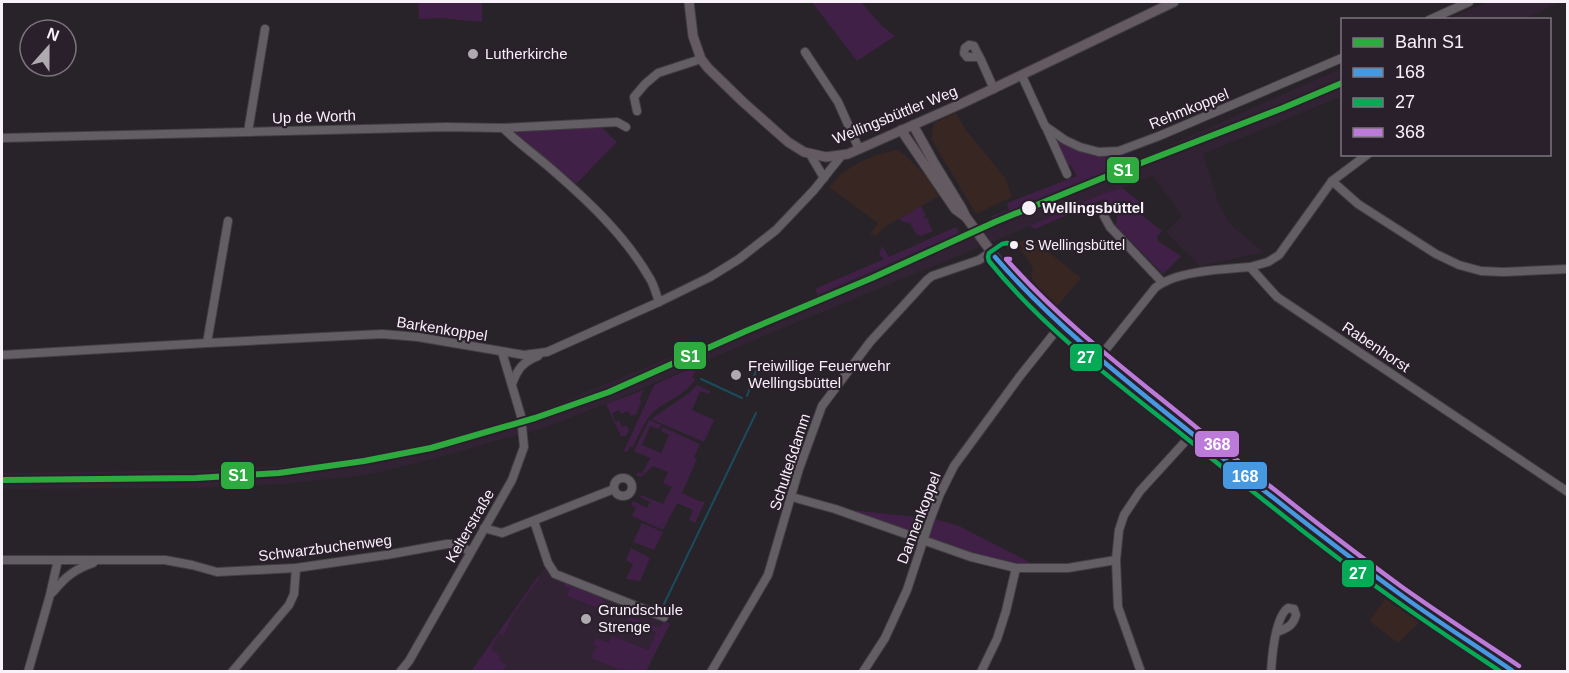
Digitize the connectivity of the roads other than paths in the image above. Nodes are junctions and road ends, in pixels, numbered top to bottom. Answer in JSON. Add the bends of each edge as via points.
{"nodes":[{"id":1,"x":689,"y":2,"type":"edge"},
{"id":2,"x":1174,"y":2,"type":"edge"},
{"id":3,"x":1469,"y":2,"type":"edge"},
{"id":4,"x":1433,"y":18,"type":"edge"},
{"id":5,"x":265,"y":29,"type":"dead end"},
{"id":6,"x":805,"y":52,"type":"dead end"},
{"id":7,"x":979,"y":57,"type":"dead end"},
{"id":8,"x":1341,"y":58,"type":"edge"},
{"id":9,"x":701,"y":59,"type":"junction"},
{"id":10,"x":1022,"y":76,"type":"junction"},
{"id":11,"x":994,"y":89,"type":"junction"},
{"id":12,"x":637,"y":111,"type":"dead end"},
{"id":13,"x":914,"y":125,"type":"junction"},
{"id":14,"x":1045,"y":126,"type":"junction"},
{"id":15,"x":626,"y":127,"type":"dead end"},
{"id":16,"x":503,"y":128,"type":"junction"},
{"id":17,"x":901,"y":130,"type":"junction"},
{"id":18,"x":248,"y":132,"type":"junction"},
{"id":19,"x":2,"y":138,"type":"edge"},
{"id":20,"x":859,"y":149,"type":"junction"},
{"id":21,"x":810,"y":154,"type":"junction"},
{"id":22,"x":842,"y":155,"type":"junction"},
{"id":23,"x":1365,"y":156,"type":"edge"},
{"id":24,"x":1067,"y":174,"type":"dead end"},
{"id":25,"x":824,"y":178,"type":"junction"},
{"id":26,"x":1332,"y":181,"type":"junction"},
{"id":27,"x":1104,"y":216,"type":"dead end"},
{"id":28,"x":966,"y":217,"type":"junction"},
{"id":29,"x":228,"y":221,"type":"dead end"},
{"id":30,"x":992,"y":252,"type":"junction"},
{"id":31,"x":1250,"y":267,"type":"junction"},
{"id":32,"x":1568,"y":269,"type":"edge"},
{"id":33,"x":1162,"y":282,"type":"junction"},
{"id":34,"x":659,"y":302,"type":"junction"},
{"id":35,"x":1060,"y":326,"type":"junction"},
{"id":36,"x":207,"y":343,"type":"junction"},
{"id":37,"x":502,"y":352,"type":"junction"},
{"id":38,"x":547,"y":352,"type":"junction"},
{"id":39,"x":2,"y":355,"type":"edge"},
{"id":40,"x":1099,"y":358,"type":"junction"},
{"id":41,"x":512,"y":384,"type":"junction"},
{"id":42,"x":1192,"y":433,"type":"junction"},
{"id":43,"x":614,"y":489,"type":"dead end"},
{"id":44,"x":1568,"y":492,"type":"edge"},
{"id":45,"x":792,"y":497,"type":"junction"},
{"id":46,"x":534,"y":521,"type":"junction"},
{"id":47,"x":484,"y":528,"type":"junction"},
{"id":48,"x":923,"y":540,"type":"junction"},
{"id":49,"x":470,"y":551,"type":"junction"},
{"id":50,"x":2,"y":560,"type":"edge"},
{"id":51,"x":58,"y":560,"type":"junction"},
{"id":52,"x":101,"y":560,"type":"junction"},
{"id":53,"x":1116,"y":560,"type":"junction"},
{"id":54,"x":296,"y":568,"type":"junction"},
{"id":55,"x":1016,"y":568,"type":"junction"},
{"id":56,"x":50,"y":595,"type":"junction"},
{"id":57,"x":664,"y":617,"type":"dead end"},
{"id":58,"x":1277,"y":632,"type":"dead end"},
{"id":59,"x":28,"y":672,"type":"edge"},
{"id":60,"x":232,"y":672,"type":"edge"},
{"id":61,"x":400,"y":672,"type":"edge"},
{"id":62,"x":711,"y":672,"type":"edge"},
{"id":63,"x":863,"y":672,"type":"edge"},
{"id":64,"x":981,"y":672,"type":"edge"},
{"id":65,"x":1141,"y":672,"type":"edge"},
{"id":66,"x":1271,"y":672,"type":"edge"},
{"id":67,"x":1515,"y":672,"type":"edge"}],
"edges":[{"from":1,"to":9,"type":"main road","name":"Wellingsbüttler Weg","via":[[693,36]]},
{"from":2,"to":10,"type":"main road","name":"Wellingsbüttler Weg"},
{"from":3,"to":4,"type":"street"},
{"from":5,"to":18,"type":"street"},
{"from":6,"to":20,"type":"street","via":[[837,102]]},
{"from":7,"to":11,"type":"street"},
{"from":8,"to":14,"type":"street","name":"Rehmkoppel","via":[[1119,151],[1099,152],[1080,147]]},
{"from":9,"to":12,"type":"street","via":[[658,73],[634,97]]},
{"from":9,"to":21,"type":"main road","name":"Wellingsbüttler Weg","via":[[715,77],[784,139]]},
{"from":10,"to":11,"type":"main road","name":"Wellingsbüttler Weg"},
{"from":10,"to":14,"type":"street"},
{"from":11,"to":13,"type":"main road","name":"Wellingsbüttler Weg"},
{"from":13,"to":17,"type":"main road","name":"Wellingsbüttler Weg"},
{"from":13,"to":28,"type":"main road"},
{"from":14,"to":24,"type":"street"},
{"from":15,"to":16,"type":"street","name":"Up de Worth","via":[[617,122]]},
{"from":16,"to":18,"type":"street","name":"Up de Worth"},
{"from":16,"to":34,"type":"street","via":[[613,228],[650,279]]},
{"from":17,"to":20,"type":"main road","name":"Wellingsbüttler Weg"},
{"from":17,"to":28,"type":"main road","via":[[955,209]]},
{"from":18,"to":19,"type":"street","name":"Up de Worth"},
{"from":20,"to":22,"type":"main road","name":"Wellingsbüttler Weg"},
{"from":21,"to":22,"type":"main road","name":"Wellingsbüttler Weg"},
{"from":21,"to":25,"type":"street"},
{"from":22,"to":25,"type":"street","name":"Barkenkoppel"},
{"from":23,"to":26,"type":"street"},
{"from":25,"to":34,"type":"street","name":"Barkenkoppel","via":[[776,230],[740,259]]},
{"from":26,"to":31,"type":"street","via":[[1279,255]]},
{"from":26,"to":32,"type":"street","via":[[1358,204],[1459,265],[1503,272]]},
{"from":27,"to":33,"type":"street"},
{"from":28,"to":30,"type":"main road"},
{"from":29,"to":36,"type":"street"},
{"from":30,"to":35,"type":"main road","via":[[1025,293]]},
{"from":30,"to":45,"type":"street","name":"Schulteßdamm","via":[[932,276],[870,342],[822,406]]},
{"from":31,"to":33,"type":"street","via":[[1218,269]]},
{"from":31,"to":44,"type":"street","name":"Rabenhorst","via":[[1277,297]]},
{"from":33,"to":40,"type":"street"},
{"from":34,"to":38,"type":"street","name":"Barkenkoppel"},
{"from":35,"to":40,"type":"main road"},
{"from":35,"to":48,"type":"street","name":"Dannenkoppel","via":[[954,466]]},
{"from":36,"to":37,"type":"street","name":"Barkenkoppel","via":[[382,334]]},
{"from":36,"to":39,"type":"street","name":"Barkenkoppel"},
{"from":37,"to":38,"type":"street","name":"Barkenkoppel"},
{"from":37,"to":41,"type":"street","name":"Kelterstraße"},
{"from":38,"to":41,"type":"street","via":[[527,361]]},
{"from":40,"to":42,"type":"main road"},
{"from":41,"to":47,"type":"street","name":"Kelterstraße","via":[[524,447],[512,480]]},
{"from":42,"to":53,"type":"street","via":[[1131,504],[1119,530]]},
{"from":42,"to":67,"type":"main road","via":[[1398,593]]},
{"from":43,"to":46,"type":"street"},
{"from":45,"to":48,"type":"street"},
{"from":45,"to":62,"type":"street","name":"Schulteßdamm","via":[[768,575]]},
{"from":46,"to":47,"type":"street","via":[[502,533]]},
{"from":46,"to":57,"type":"street","via":[[555,574]]},
{"from":47,"to":49,"type":"street","name":"Kelterstraße"},
{"from":48,"to":55,"type":"street"},
{"from":48,"to":63,"type":"street","name":"Dannenkoppel","via":[[897,615]]},
{"from":49,"to":54,"type":"street","name":"Schwarzbuchenweg","via":[[447,544]]},
{"from":49,"to":61,"type":"street","name":"Kelterstraße"},
{"from":50,"to":51,"type":"street","name":"Schwarzbuchenweg"},
{"from":51,"to":52,"type":"street","name":"Schwarzbuchenweg"},
{"from":51,"to":56,"type":"street"},
{"from":52,"to":54,"type":"street","name":"Schwarzbuchenweg","via":[[165,560],[217,572]]},
{"from":52,"to":56,"type":"street","via":[[77,569]]},
{"from":53,"to":55,"type":"street","via":[[1068,568]]},
{"from":53,"to":65,"type":"street","via":[[1118,608]]},
{"from":54,"to":60,"type":"street","via":[[289,605]]},
{"from":55,"to":64,"type":"street","via":[[997,639]]},
{"from":56,"to":59,"type":"street"},
{"from":58,"to":66,"type":"street"}]}
